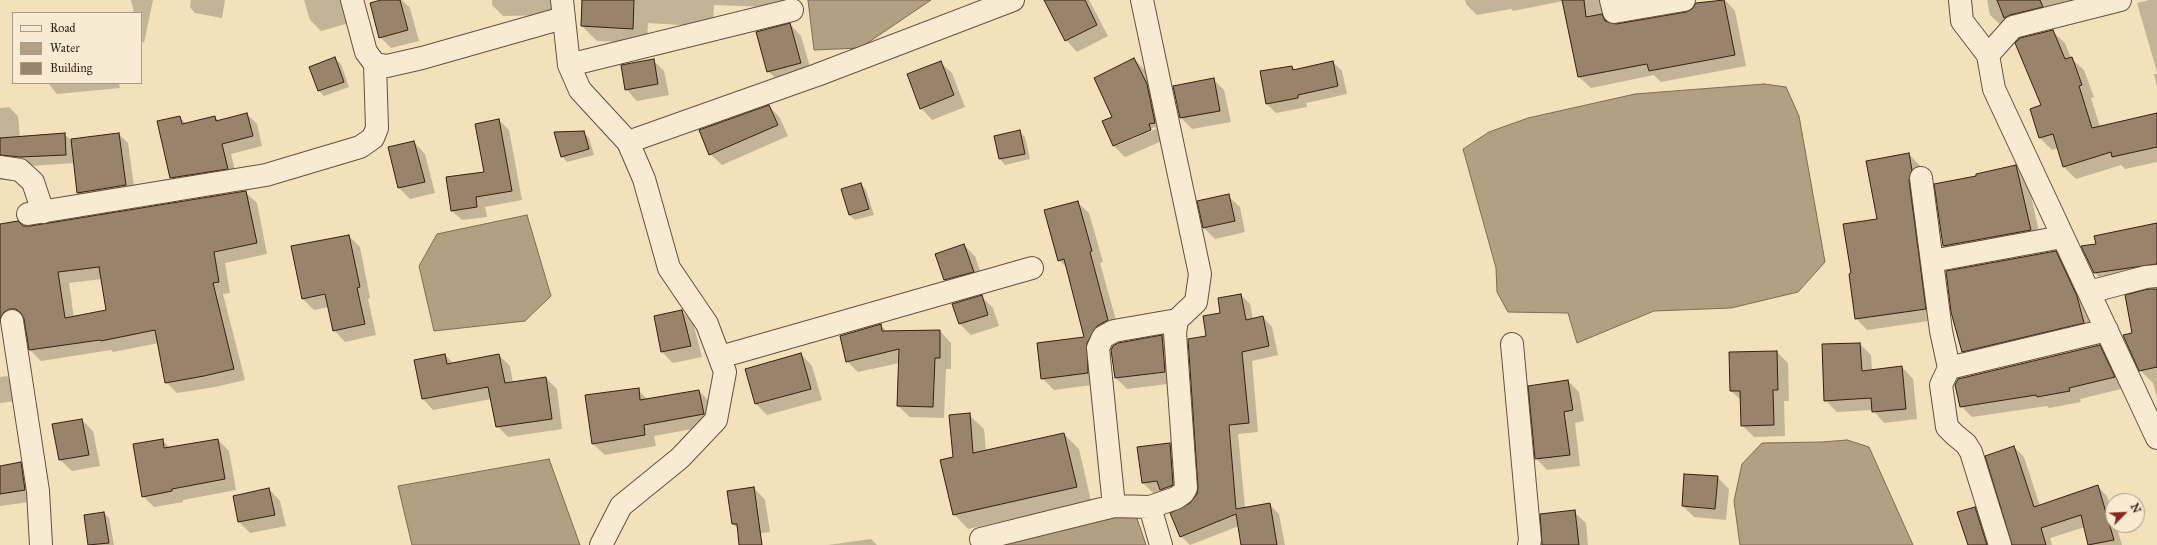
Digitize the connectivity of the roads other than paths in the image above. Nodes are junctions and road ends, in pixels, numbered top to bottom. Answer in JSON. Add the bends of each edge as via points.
{"nodes":[{"id":1,"x":352,"y":0,"type":"edge"},
{"id":2,"x":1013,"y":0,"type":"edge"},
{"id":3,"x":1142,"y":0,"type":"edge"},
{"id":4,"x":1611,"y":0,"type":"edge"},
{"id":5,"x":1684,"y":0,"type":"edge"},
{"id":6,"x":1960,"y":0,"type":"edge"},
{"id":7,"x":2120,"y":0,"type":"edge"},
{"id":8,"x":563,"y":9,"type":"edge"},
{"id":9,"x":792,"y":10,"type":"dead end"},
{"id":10,"x":1988,"y":55,"type":"junction"},
{"id":11,"x":375,"y":64,"type":"junction"},
{"id":12,"x":569,"y":65,"type":"junction"},
{"id":13,"x":628,"y":142,"type":"junction"},
{"id":14,"x":0,"y":168,"type":"edge"},
{"id":15,"x":1921,"y":178,"type":"dead end"},
{"id":16,"x":2062,"y":237,"type":"junction"},
{"id":17,"x":1932,"y":261,"type":"junction"},
{"id":18,"x":1032,"y":268,"type":"dead end"},
{"id":19,"x":2157,"y":276,"type":"edge"},
{"id":20,"x":2089,"y":292,"type":"junction"},
{"id":21,"x":1177,"y":320,"type":"junction"},
{"id":22,"x":12,"y":321,"type":"dead end"},
{"id":23,"x":2107,"y":330,"type":"junction"},
{"id":24,"x":1512,"y":344,"type":"dead end"},
{"id":25,"x":720,"y":357,"type":"junction"},
{"id":26,"x":1949,"y":368,"type":"junction"},
{"id":27,"x":2157,"y":438,"type":"edge"},
{"id":28,"x":1114,"y":506,"type":"junction"},
{"id":29,"x":1150,"y":506,"type":"junction"},
{"id":30,"x":981,"y":538,"type":"dead end"},
{"id":31,"x":41,"y":545,"type":"edge"},
{"id":32,"x":601,"y":545,"type":"edge"},
{"id":33,"x":1161,"y":545,"type":"edge"},
{"id":34,"x":1528,"y":545,"type":"edge"},
{"id":35,"x":2000,"y":545,"type":"edge"}],
"edges":[{"from":1,"to":11,"type":"street","via":[[366,52]]},
{"from":2,"to":13,"type":"street","via":[[817,76]]},
{"from":3,"to":21,"type":"street","via":[[1200,274],[1196,302]]},
{"from":4,"to":5,"type":"street","via":[[1614,12]]},
{"from":6,"to":10,"type":"street","via":[[1962,21]]},
{"from":7,"to":10,"type":"street","via":[[2013,27]]},
{"from":8,"to":11,"type":"street","via":[[422,58],[387,66]]},
{"from":8,"to":12,"type":"street"},
{"from":9,"to":12,"type":"street"},
{"from":10,"to":16,"type":"street","via":[[1994,89]]},
{"from":11,"to":14,"type":"street","via":[[377,128],[373,138],[360,147],[266,175],[35,213],[33,182],[20,170]]},
{"from":12,"to":13,"type":"street","via":[[580,90]]},
{"from":13,"to":25,"type":"street","via":[[644,179],[669,268],[707,324]]},
{"from":15,"to":17,"type":"street"},
{"from":16,"to":17,"type":"street"},
{"from":16,"to":20,"type":"street"},
{"from":17,"to":26,"type":"street","via":[[1941,331]]},
{"from":18,"to":25,"type":"street"},
{"from":19,"to":20,"type":"street"},
{"from":20,"to":23,"type":"street"},
{"from":21,"to":28,"type":"street","via":[[1114,331],[1103,337],[1098,348]]},
{"from":21,"to":29,"type":"street","via":[[1175,333],[1186,488],[1176,498]]},
{"from":22,"to":31,"type":"street","via":[[38,491]]},
{"from":23,"to":26,"type":"street"},
{"from":23,"to":27,"type":"street"},
{"from":24,"to":34,"type":"street","via":[[1530,540]]},
{"from":25,"to":32,"type":"street","via":[[725,372],[716,420],[680,458],[620,506]]},
{"from":26,"to":35,"type":"street","via":[[1941,385],[1947,427],[1971,452]]},
{"from":28,"to":29,"type":"street"},
{"from":28,"to":30,"type":"street"},
{"from":29,"to":33,"type":"street"}]}
